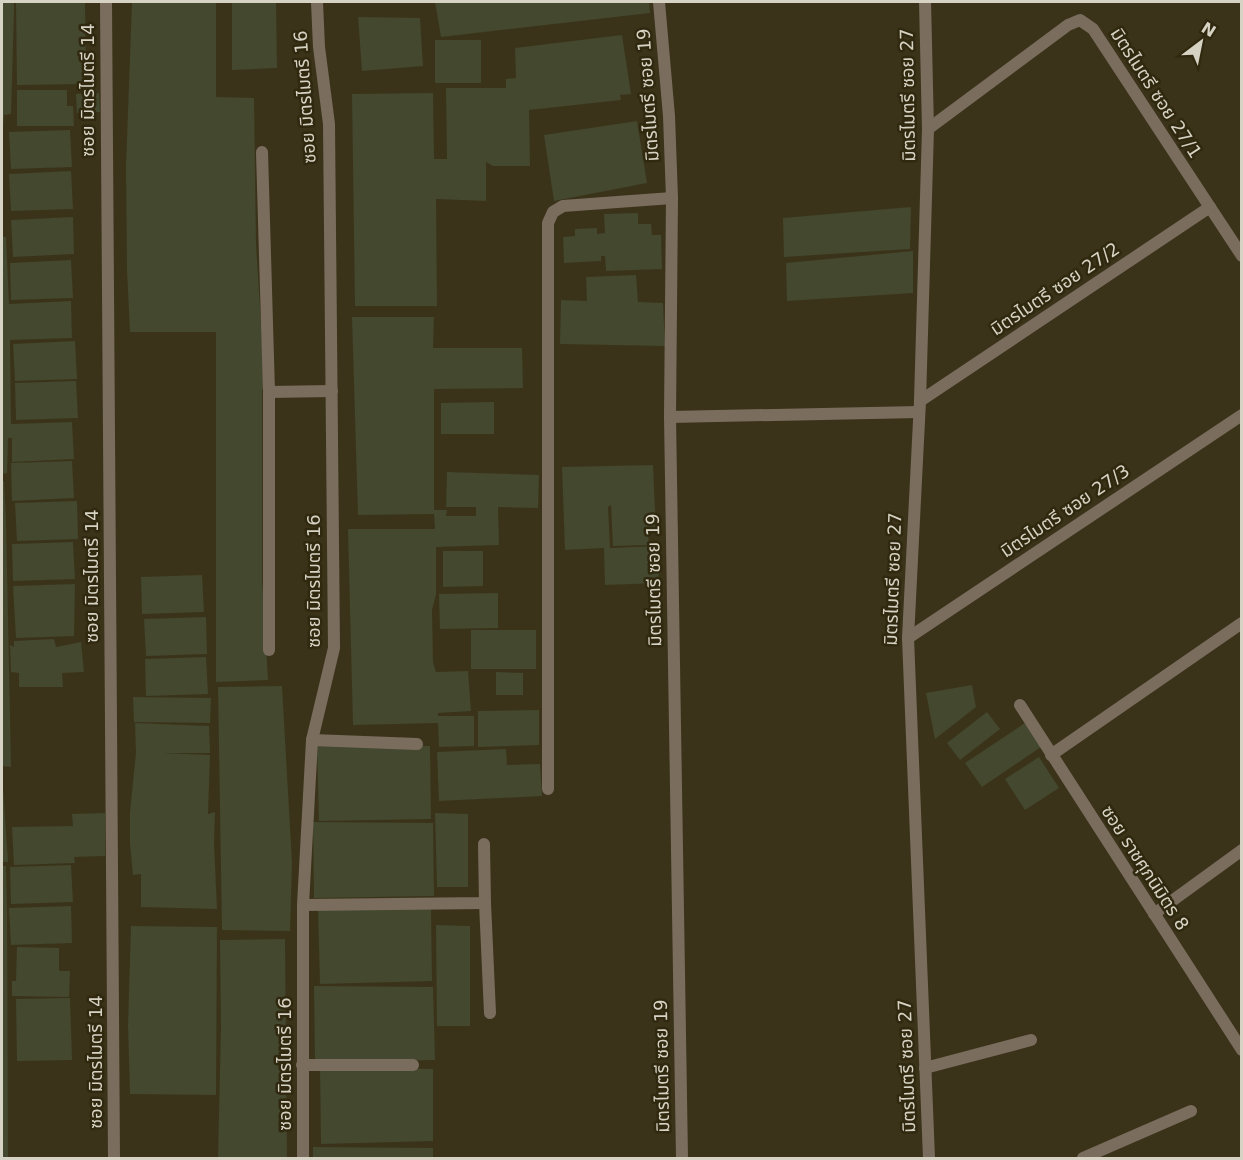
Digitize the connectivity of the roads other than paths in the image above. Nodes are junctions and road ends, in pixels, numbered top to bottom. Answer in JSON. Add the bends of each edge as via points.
{"nodes":[{"id":1,"x":106,"y":2,"type":"edge"},
{"id":2,"x":317,"y":2,"type":"edge"},
{"id":3,"x":659,"y":2,"type":"edge"},
{"id":4,"x":925,"y":2,"type":"edge"},
{"id":5,"x":928,"y":129,"type":"junction"},
{"id":6,"x":262,"y":152,"type":"dead end"},
{"id":7,"x":672,"y":198,"type":"junction"},
{"id":8,"x":1210,"y":207,"type":"junction"},
{"id":9,"x":1242,"y":256,"type":"edge"},
{"id":10,"x":332,"y":391,"type":"junction"},
{"id":11,"x":269,"y":392,"type":"junction"},
{"id":12,"x":920,"y":407,"type":"junction"},
{"id":13,"x":1242,"y":415,"type":"edge"},
{"id":14,"x":670,"y":417,"type":"junction"},
{"id":15,"x":1242,"y":622,"type":"edge"},
{"id":16,"x":908,"y":638,"type":"junction"},
{"id":17,"x":269,"y":650,"type":"dead end"},
{"id":18,"x":1020,"y":705,"type":"dead end"},
{"id":19,"x":312,"y":740,"type":"junction"},
{"id":20,"x":417,"y":744,"type":"dead end"},
{"id":21,"x":1051,"y":755,"type":"junction"},
{"id":22,"x":548,"y":789,"type":"dead end"},
{"id":23,"x":484,"y":844,"type":"dead end"},
{"id":24,"x":1242,"y":850,"type":"edge"},
{"id":25,"x":485,"y":903,"type":"junction"},
{"id":26,"x":303,"y":905,"type":"junction"},
{"id":27,"x":1154,"y":914,"type":"junction"},
{"id":28,"x":490,"y":1013,"type":"dead end"},
{"id":29,"x":1031,"y":1040,"type":"dead end"},
{"id":30,"x":1242,"y":1050,"type":"edge"},
{"id":31,"x":302,"y":1065,"type":"junction"},
{"id":32,"x":413,"y":1065,"type":"dead end"},
{"id":33,"x":925,"y":1068,"type":"junction"},
{"id":34,"x":1191,"y":1111,"type":"dead end"},
{"id":35,"x":114,"y":1154,"type":"edge"},
{"id":36,"x":303,"y":1158,"type":"edge"},
{"id":37,"x":682,"y":1158,"type":"edge"},
{"id":38,"x":929,"y":1158,"type":"edge"},
{"id":39,"x":1083,"y":1158,"type":"edge"}],
"edges":[{"from":1,"to":35,"type":"street","name":"ซอย มิตรไมตรี 14"},
{"from":2,"to":10,"type":"street","name":"ซอย มิตรไมตรี 16","via":[[329,124]]},
{"from":3,"to":7,"type":"street","name":"มิตรไมตรี ซอย 19"},
{"from":4,"to":5,"type":"street","name":"มิตรไมตรี ซอย 27"},
{"from":5,"to":8,"type":"street","name":"มิตรไมตรี ซอย 27/1","via":[[1080,20],[1093,29]]},
{"from":5,"to":12,"type":"street","name":"มิตรไมตรี ซอย 27"},
{"from":6,"to":11,"type":"street"},
{"from":7,"to":14,"type":"street","name":"มิตรไมตรี ซอย 19"},
{"from":7,"to":22,"type":"street","via":[[563,206],[553,212],[548,223]]},
{"from":8,"to":9,"type":"street","name":"มิตรไมตรี ซอย 27/1"},
{"from":8,"to":12,"type":"street","name":"มิตรไมตรี ซอย 27/2"},
{"from":10,"to":11,"type":"street"},
{"from":10,"to":19,"type":"street","name":"ซอย มิตรไมตรี 16","via":[[334,648]]},
{"from":11,"to":17,"type":"street"},
{"from":12,"to":14,"type":"street"},
{"from":12,"to":16,"type":"street","name":"มิตรไมตรี ซอย 27"},
{"from":13,"to":16,"type":"street","name":"มิตรไมตรี ซอย 27/3"},
{"from":14,"to":37,"type":"street","name":"มิตรไมตรี ซอย 19"},
{"from":15,"to":21,"type":"street"},
{"from":16,"to":33,"type":"street","name":"มิตรไมตรี ซอย 27"},
{"from":18,"to":21,"type":"street","name":"ซอย ราชศุภนิมิตร 8"},
{"from":19,"to":20,"type":"street"},
{"from":19,"to":26,"type":"street","name":"ซอย มิตรไมตรี 16"},
{"from":21,"to":27,"type":"street","name":"ซอย ราชศุภนิมิตร 8"},
{"from":23,"to":25,"type":"street"},
{"from":24,"to":27,"type":"street"},
{"from":25,"to":26,"type":"street"},
{"from":25,"to":28,"type":"street"},
{"from":26,"to":31,"type":"street","name":"ซอย มิตรไมตรี 16"},
{"from":27,"to":30,"type":"street","name":"ซอย ราชศุภนิมิตร 8"},
{"from":29,"to":33,"type":"street"},
{"from":31,"to":32,"type":"street"},
{"from":31,"to":36,"type":"street","name":"ซอย มิตรไมตรี 16"},
{"from":33,"to":38,"type":"street","name":"มิตรไมตรี ซอย 27"},
{"from":34,"to":39,"type":"street"}]}
